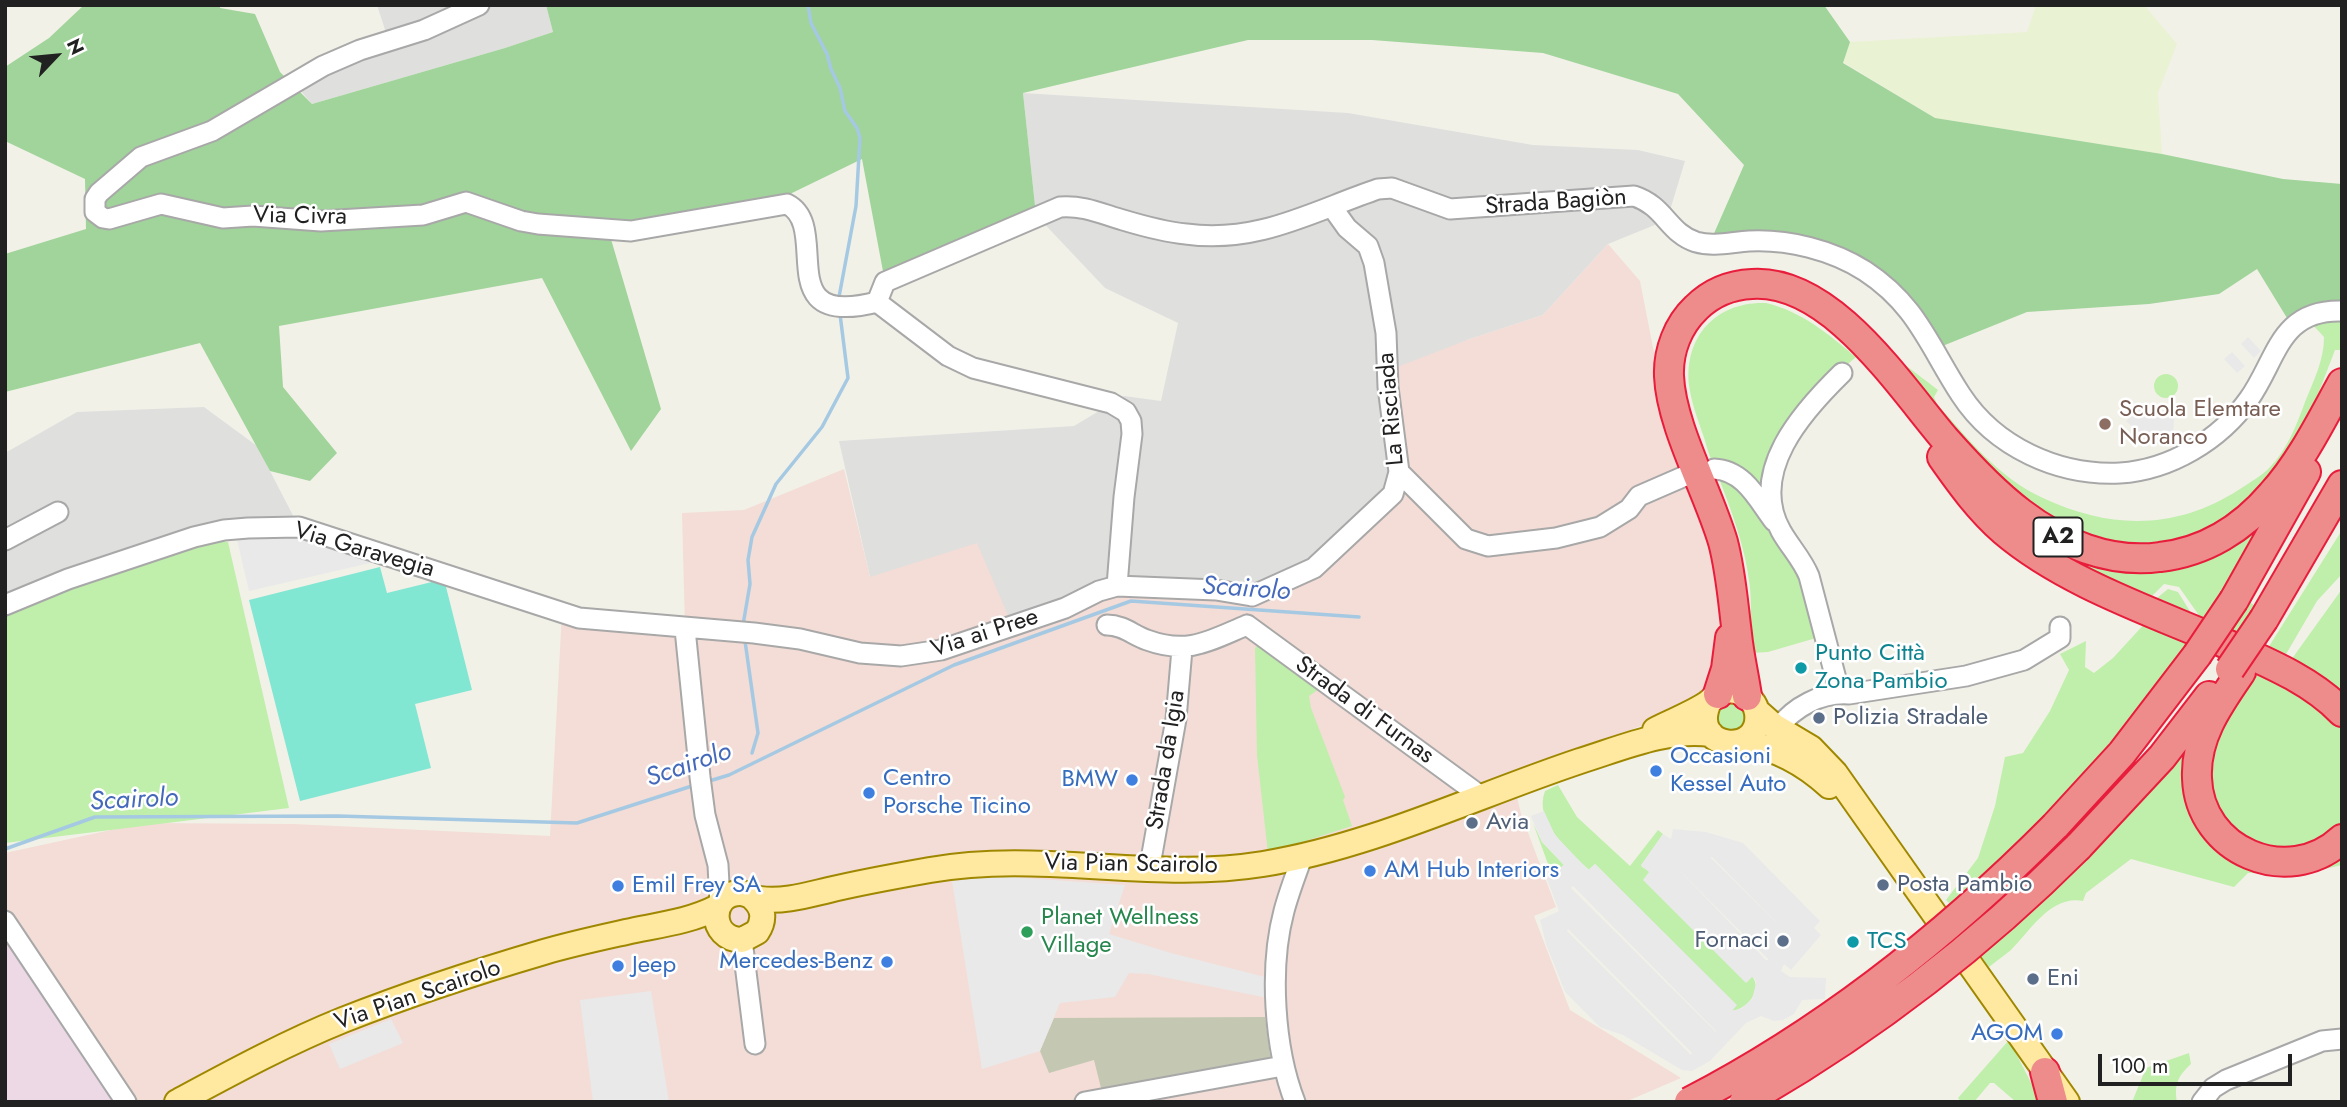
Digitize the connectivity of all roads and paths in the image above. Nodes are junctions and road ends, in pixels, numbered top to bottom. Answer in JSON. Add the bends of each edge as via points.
{"nodes":[{"id":1,"x":479,"y":5,"type":"edge"},
{"id":2,"x":1332,"y":207,"type":"junction"},
{"id":3,"x":877,"y":302,"type":"junction"},
{"id":4,"x":2342,"y":311,"type":"edge"},
{"id":5,"x":1888,"y":372,"type":"junction"},
{"id":6,"x":1842,"y":373,"type":"dead end"},
{"id":7,"x":2342,"y":383,"type":"edge"},
{"id":8,"x":2342,"y":397,"type":"edge"},
{"id":9,"x":1714,"y":469,"type":"dead end"},
{"id":10,"x":1399,"y":472,"type":"junction"},
{"id":11,"x":1685,"y":476,"type":"dead end"},
{"id":12,"x":2335,"y":497,"type":"edge"},
{"id":13,"x":58,"y":512,"type":"dead end"},
{"id":14,"x":1780,"y":530,"type":"junction"},
{"id":15,"x":5,"y":540,"type":"edge"},
{"id":16,"x":1117,"y":586,"type":"junction"},
{"id":17,"x":1252,"y":596,"type":"junction"},
{"id":18,"x":1732,"y":597,"type":"junction"},
{"id":19,"x":5,"y":605,"type":"edge"},
{"id":20,"x":562,"y":612,"type":"joint"},
{"id":21,"x":1107,"y":625,"type":"dead end"},
{"id":22,"x":1247,"y":625,"type":"junction"},
{"id":23,"x":2060,"y":628,"type":"dead end"},
{"id":24,"x":685,"y":629,"type":"junction"},
{"id":25,"x":1182,"y":649,"type":"junction"},
{"id":26,"x":2236,"y":670,"type":"junction"},
{"id":27,"x":1840,"y":694,"type":"junction"},
{"id":28,"x":1713,"y":698,"type":"junction"},
{"id":29,"x":1752,"y":704,"type":"junction"},
{"id":30,"x":2342,"y":712,"type":"edge"},
{"id":31,"x":1778,"y":728,"type":"junction"},
{"id":32,"x":1711,"y":734,"type":"junction"},
{"id":33,"x":1742,"y":741,"type":"junction"},
{"id":34,"x":1617,"y":749,"type":"junction"},
{"id":35,"x":1482,"y":797,"type":"junction"},
{"id":36,"x":1866,"y":819,"type":"junction"},
{"id":37,"x":2342,"y":839,"type":"edge"},
{"id":38,"x":1303,"y":855,"type":"junction"},
{"id":39,"x":1149,"y":870,"type":"junction"},
{"id":40,"x":797,"y":897,"type":"junction"},
{"id":41,"x":754,"y":898,"type":"junction"},
{"id":42,"x":725,"y":920,"type":"junction"},
{"id":43,"x":5,"y":921,"type":"edge"},
{"id":44,"x":762,"y":921,"type":"junction"},
{"id":45,"x":2342,"y":1039,"type":"edge"},
{"id":46,"x":755,"y":1044,"type":"dead end"},
{"id":47,"x":1283,"y":1066,"type":"junction"},
{"id":48,"x":2042,"y":1066,"type":"junction"},
{"id":49,"x":126,"y":1102,"type":"edge"},
{"id":50,"x":177,"y":1102,"type":"edge"},
{"id":51,"x":1085,"y":1102,"type":"edge"},
{"id":52,"x":1295,"y":1102,"type":"edge"},
{"id":53,"x":1689,"y":1102,"type":"edge"},
{"id":54,"x":1744,"y":1102,"type":"edge"},
{"id":55,"x":2053,"y":1102,"type":"edge"},
{"id":56,"x":2060,"y":1102,"type":"edge"},
{"id":57,"x":2067,"y":1102,"type":"edge"},
{"id":58,"x":2202,"y":1102,"type":"edge"}],
"edges":[{"from":1,"to":3,"type":"street","name":"Via Civra","via":[[323,66],[212,131],[141,157],[99,194],[95,212],[109,219],[161,204],[223,218],[321,221],[423,215],[466,202],[538,224],[631,231],[787,204],[801,223],[810,284],[818,297],[828,305]]},
{"from":2,"to":3,"type":"street","via":[[1287,224],[1222,237],[1184,234],[1085,208],[1060,207],[885,282]]},
{"from":2,"to":4,"type":"street","name":"Strada Bagiòn","via":[[1392,188],[1450,209],[1634,196],[1653,204],[1678,232],[1694,241],[1777,242],[1828,253],[1866,272],[1903,303],[1961,396],[2003,440],[2049,463],[2088,471],[2141,469],[2204,443],[2232,420],[2250,397],[2275,348],[2290,330],[2316,315]]},
{"from":2,"to":10,"type":"street","name":"La Risciada","via":[[1368,246],[1374,263],[1386,333]]},
{"from":3,"to":16,"type":"street","via":[[948,356],[973,368],[1111,403],[1126,412],[1132,433]]},
{"from":5,"to":7,"type":"highway","number":"A2","via":[[1983,480],[2023,515],[2084,548],[2133,559],[2186,553],[2246,520],[2287,476]]},
{"from":5,"to":18,"type":"highway","number":"A2","via":[[1832,313],[1774,284],[1731,287],[1690,314],[1672,348],[1670,387],[1677,419],[1723,544]]},
{"from":5,"to":30,"type":"highway","number":"A2","via":[[1968,494],[2015,539],[2080,579],[2290,675]]},
{"from":6,"to":14,"type":"street","via":[[1819,396],[1778,455],[1772,487]]},
{"from":8,"to":53,"type":"highway","bridge":true,"via":[[2296,491],[2234,600],[2122,752],[2056,826],[1971,907],[1881,980],[1786,1046]]},
{"from":9,"to":14,"type":"street","via":[[1742,480]]},
{"from":10,"to":11,"type":"street","via":[[1466,539],[1488,546],[1600,527],[1629,509],[1639,496]]},
{"from":10,"to":17,"type":"street","name":"La Risciada","via":[[1393,494],[1314,568]]},
{"from":12,"to":26,"type":"highway","via":[[2303,574]]},
{"from":13,"to":15,"type":"street"},
{"from":14,"to":27,"type":"street","via":[[1805,565]]},
{"from":16,"to":17,"type":"street","name":"Via ai Pree"},
{"from":16,"to":24,"type":"street","name":"Via ai Pree","via":[[1013,627],[919,655],[860,653],[800,639]]},
{"from":17,"to":22,"type":"street"},
{"from":18,"to":28,"type":"highway","number":"A2","via":[[1728,658]]},
{"from":18,"to":29,"type":"highway","number":"A2"},
{"from":19,"to":20,"type":"street","name":"Via Garavegia","via":[[194,537],[248,527],[299,527]]},
{"from":20,"to":24,"type":"street","name":"Via ai Pree","via":[[579,618]]},
{"from":21,"to":25,"type":"street"},
{"from":22,"to":25,"type":"street"},
{"from":22,"to":35,"type":"street","name":"Strada di Furnas"},
{"from":23,"to":27,"type":"street","via":[[2060,638],[2024,660],[1966,676]]},
{"from":24,"to":42,"type":"street","via":[[705,815]]},
{"from":25,"to":39,"type":"street","name":"Strada da Igia"},
{"from":26,"to":37,"type":"highway","via":[[2199,751],[2198,790],[2206,816],[2230,845],[2272,862],[2307,859]]},
{"from":26,"to":54,"type":"highway","bridge":true,"via":[[2078,847],[1990,929],[1853,1034]]},
{"from":27,"to":31,"type":"street","via":[[1813,700]]},
{"from":28,"to":29,"type":"main road","via":[[1733,691]]},
{"from":28,"to":32,"type":"main road","via":[[1704,719]]},
{"from":28,"to":34,"type":"main road","name":"Via Pian Scairolo"},
{"from":29,"to":31,"type":"main road"},
{"from":29,"to":33,"type":"main road","via":[[1755,729]]},
{"from":31,"to":36,"type":"main road","via":[[1822,759]]},
{"from":32,"to":33,"type":"main road","via":[[1722,742]]},
{"from":32,"to":34,"type":"main road","name":"Via Pian Scairolo","via":[[1675,733]]},
{"from":33,"to":36,"type":"main road","via":[[1771,748],[1804,765]]},
{"from":34,"to":35,"type":"main road","name":"Via Pian Scairolo"},
{"from":35,"to":38,"type":"main road","name":"Via Pian Scairolo"},
{"from":36,"to":48,"type":"main road"},
{"from":38,"to":39,"type":"main road","name":"Via Pian Scairolo","via":[[1237,867]]},
{"from":38,"to":47,"type":"street","via":[[1279,943],[1277,1024]]},
{"from":39,"to":40,"type":"main road","name":"Via Pian Scairolo","via":[[989,863],[932,869]]},
{"from":40,"to":41,"type":"main road"},
{"from":40,"to":44,"type":"main road"},
{"from":41,"to":42,"type":"main road","via":[[732,894]]},
{"from":41,"to":44,"type":"main road"},
{"from":42,"to":44,"type":"main road","via":[[753,936]]},
{"from":42,"to":46,"type":"street"},
{"from":42,"to":50,"type":"main road","name":"Via Pian Scairolo","via":[[710,927],[671,925],[624,932],[411,995],[342,1021]]},
{"from":43,"to":49,"type":"street"},
{"from":45,"to":58,"type":"street","via":[[2322,1041],[2226,1080]]},
{"from":47,"to":51,"type":"street"},
{"from":47,"to":52,"type":"street"},
{"from":48,"to":55,"type":"highway"},
{"from":48,"to":56,"type":"main road"},
{"from":48,"to":57,"type":"main road"}]}
